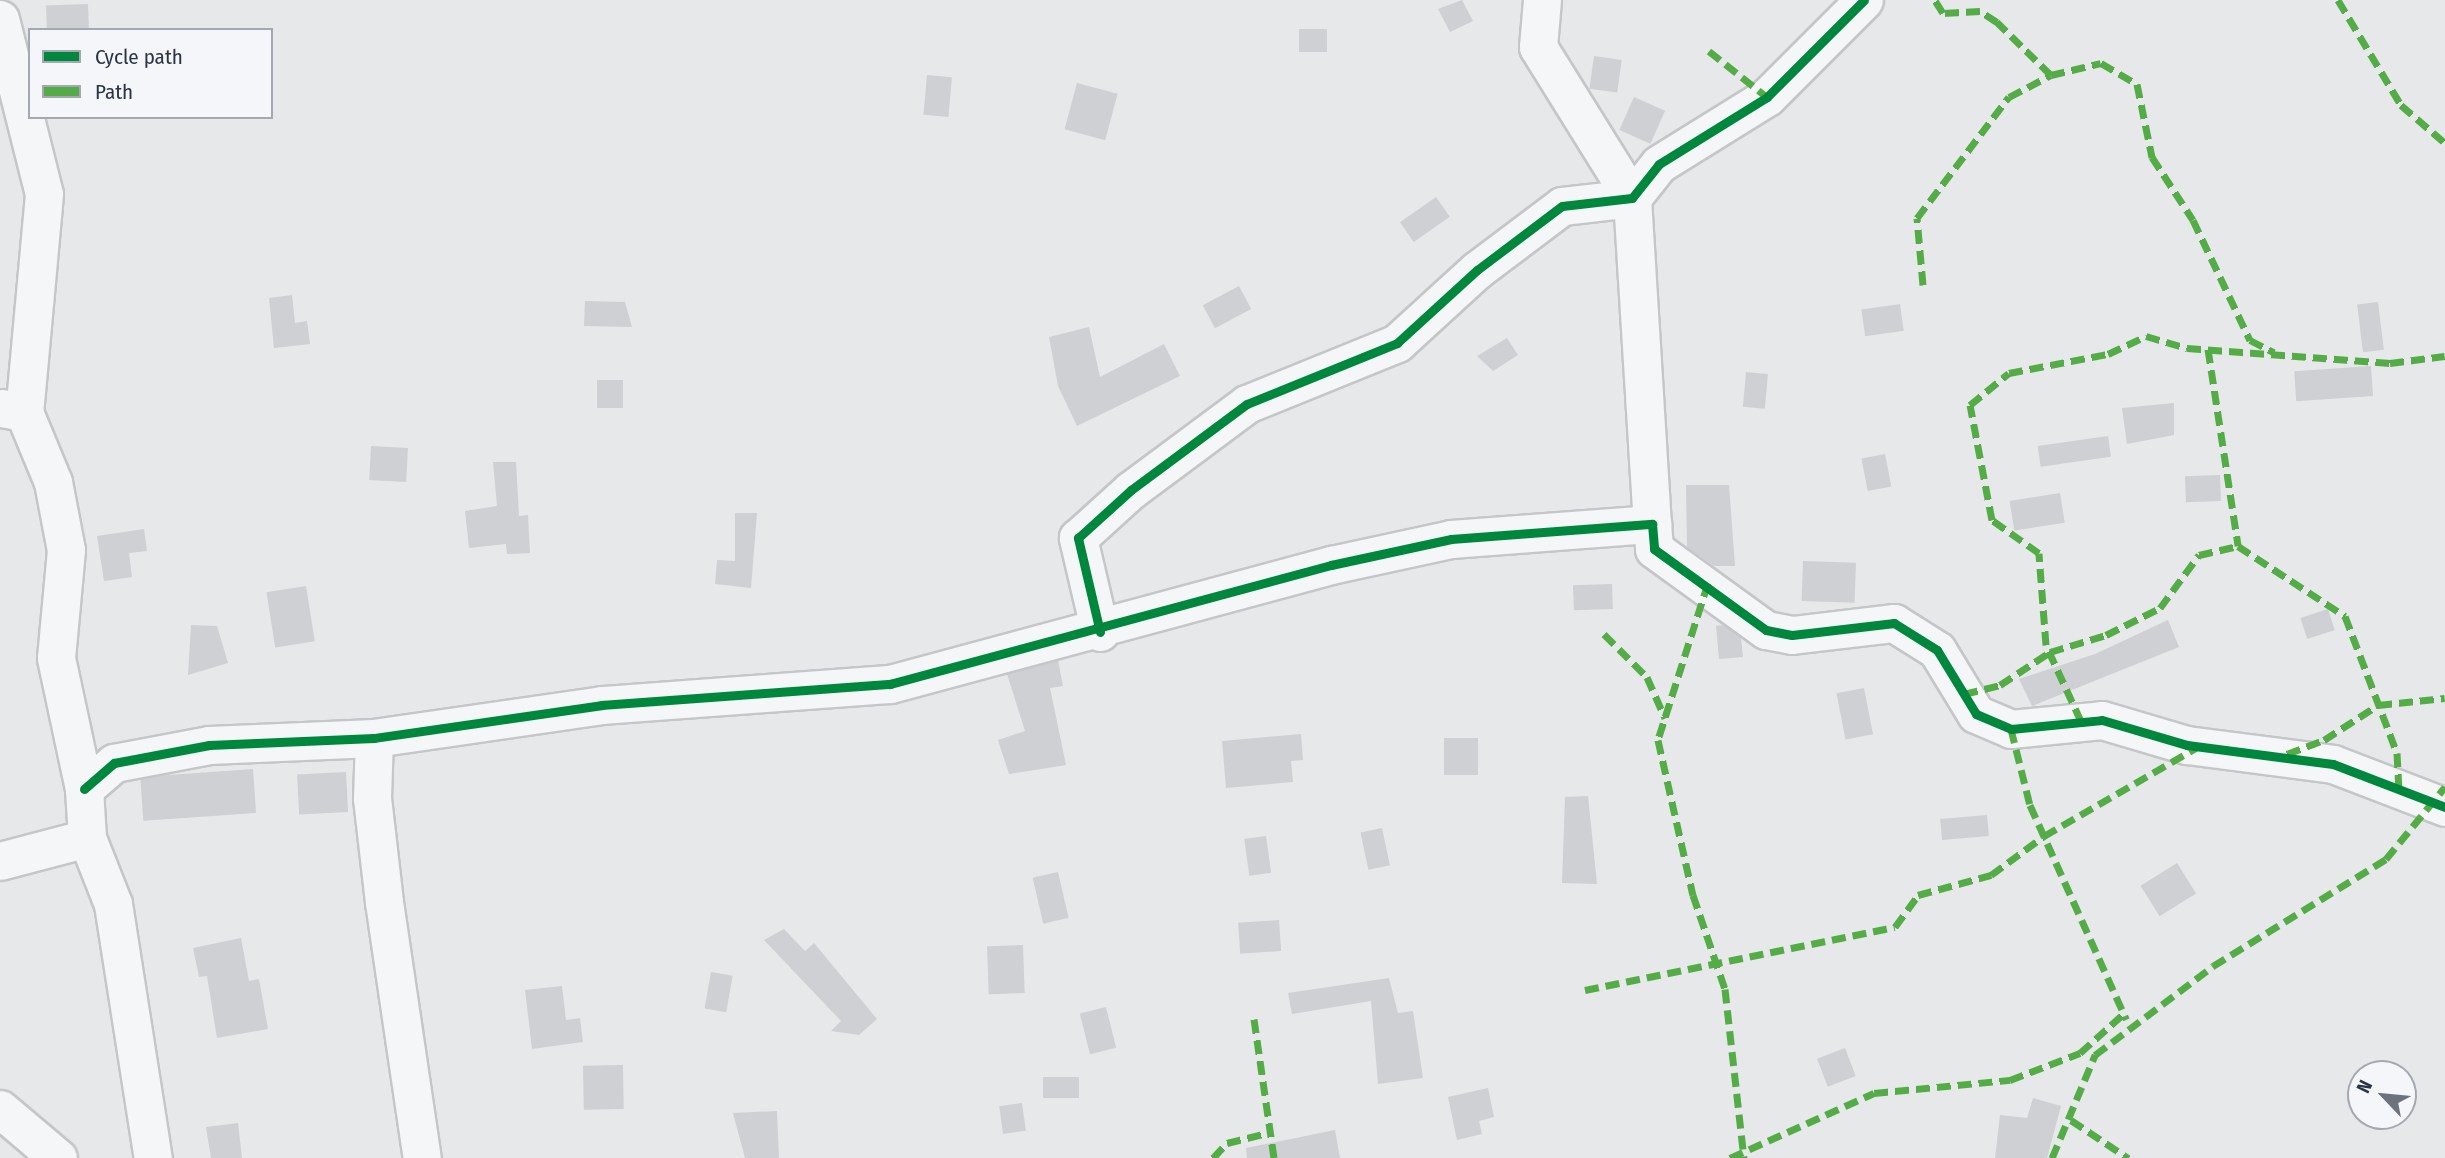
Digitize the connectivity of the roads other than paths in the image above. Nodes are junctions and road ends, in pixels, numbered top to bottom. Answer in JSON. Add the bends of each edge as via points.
{"nodes":[{"id":1,"x":1542,"y":0,"type":"edge"},
{"id":2,"x":1864,"y":0,"type":"edge"},
{"id":3,"x":0,"y":19,"type":"edge"},
{"id":4,"x":1632,"y":198,"type":"junction"},
{"id":5,"x":12,"y":410,"type":"edge"},
{"id":6,"x":1652,"y":524,"type":"junction"},
{"id":7,"x":1100,"y":632,"type":"junction"},
{"id":8,"x":374,"y":738,"type":"junction"},
{"id":9,"x":84,"y":789,"type":"junction"},
{"id":10,"x":2445,"y":807,"type":"edge"},
{"id":11,"x":87,"y":838,"type":"junction"},
{"id":12,"x":0,"y":861,"type":"edge"},
{"id":13,"x":0,"y":1110,"type":"edge"},
{"id":14,"x":58,"y":1158,"type":"edge"},
{"id":15,"x":153,"y":1158,"type":"edge"},
{"id":16,"x":422,"y":1158,"type":"edge"}],
"edges":[{"from":1,"to":4,"type":"street","via":[[1538,47]]},
{"from":2,"to":4,"type":"street","via":[[1767,97],[1660,164]]},
{"from":3,"to":5,"type":"street","via":[[44,194]]},
{"from":4,"to":6,"type":"street"},
{"from":4,"to":7,"type":"street","via":[[1562,206],[1477,270],[1397,344],[1247,404],[1131,490],[1078,538]]},
{"from":5,"to":9,"type":"street","via":[[52,482],[66,550],[55,658]]},
{"from":6,"to":7,"type":"street","via":[[1451,539],[1331,565]]},
{"from":6,"to":10,"type":"street","via":[[1654,549],[1766,629],[1792,635],[1894,623],[1937,650],[1976,714],[2011,730],[2102,720],[2187,745],[2333,764]]},
{"from":7,"to":8,"type":"street","via":[[1013,647],[890,684],[602,705]]},
{"from":8,"to":9,"type":"street","via":[[209,745],[114,763]]},
{"from":8,"to":16,"type":"street","via":[[372,799],[382,889]]},
{"from":9,"to":11,"type":"street"},
{"from":11,"to":12,"type":"street"},
{"from":11,"to":15,"type":"street","via":[[113,904]]},
{"from":13,"to":14,"type":"street"}]}
